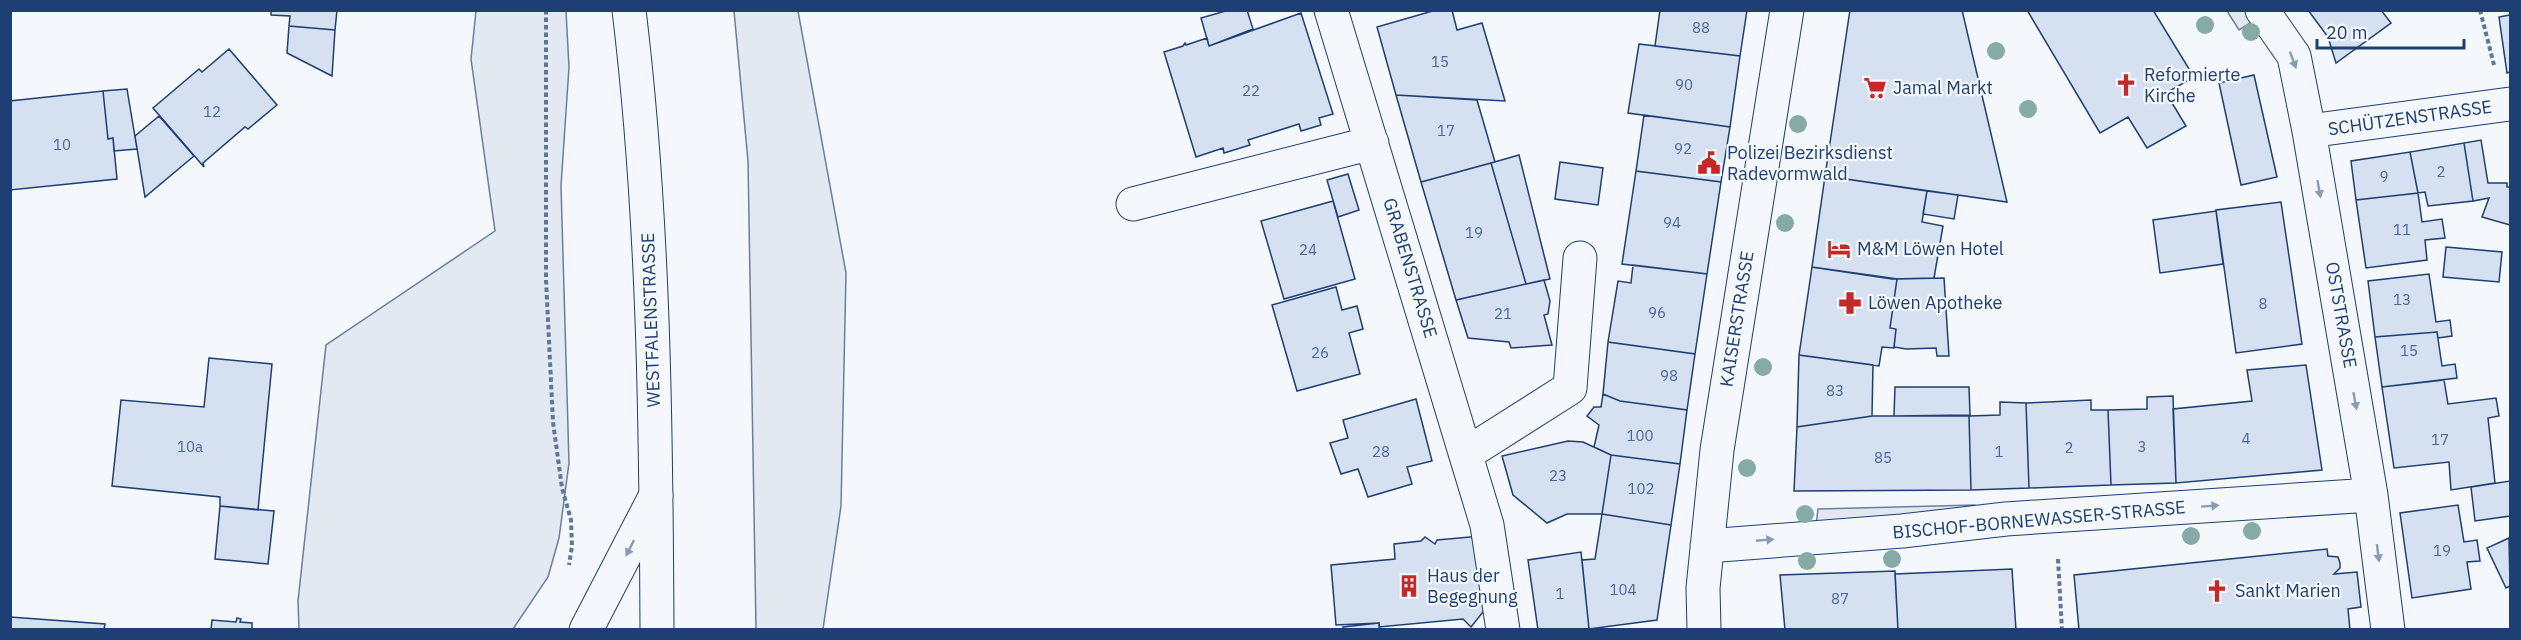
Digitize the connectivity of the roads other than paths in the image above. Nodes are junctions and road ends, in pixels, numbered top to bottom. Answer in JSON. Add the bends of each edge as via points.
{"nodes":[{"id":1,"x":629,"y":10,"type":"edge"},
{"id":2,"x":1331,"y":10,"type":"edge"},
{"id":3,"x":1787,"y":10,"type":"edge"},
{"id":4,"x":2262,"y":10,"type":"edge"},
{"id":5,"x":2508,"y":105,"type":"edge"},
{"id":6,"x":2309,"y":131,"type":"junction"},
{"id":7,"x":1372,"y":143,"type":"junction"},
{"id":8,"x":1133,"y":204,"type":"dead end"},
{"id":9,"x":1580,"y":258,"type":"dead end"},
{"id":10,"x":1466,"y":454,"type":"junction"},
{"id":11,"x":656,"y":495,"type":"junction"},
{"id":12,"x":2371,"y":495,"type":"junction"},
{"id":13,"x":1707,"y":546,"type":"junction"},
{"id":14,"x":586,"y":630,"type":"edge"},
{"id":15,"x":657,"y":630,"type":"edge"},
{"id":16,"x":1503,"y":630,"type":"edge"},
{"id":17,"x":1704,"y":630,"type":"edge"},
{"id":18,"x":2388,"y":630,"type":"edge"}],
"edges":[{"from":1,"to":11,"type":"street","name":"WESTFALENSTRASSE","via":[[642,119]]},
{"from":2,"to":7,"type":"street","name":"GRABENSTRASSE"},
{"from":3,"to":13,"type":"street","name":"KAISERSTRASSE","via":[[1717,450]]},
{"from":4,"to":6,"type":"street","name":"OSTSTRASSE","one_way":true,"via":[[2294,56]]},
{"from":5,"to":6,"type":"street","name":"SCHÜTZENSTRASSE"},
{"from":6,"to":12,"type":"street","name":"OSTSTRASSE","one_way":true},
{"from":7,"to":8,"type":"street"},
{"from":7,"to":10,"type":"street","name":"GRABENSTRASSE"},
{"from":9,"to":10,"type":"street","via":[[1570,388]]},
{"from":10,"to":16,"type":"street","name":"GRABENSTRASSE","via":[[1486,525]]},
{"from":11,"to":14,"type":"street","one_way":true},
{"from":11,"to":15,"type":"street","name":"WESTFALENSTRASSE"},
{"from":13,"to":12,"type":"street","name":"BISCHOF-BORNEWASSER-STRASSE","one_way":true},
{"from":12,"to":18,"type":"street","name":"OSTSTRASSE","one_way":true},
{"from":13,"to":17,"type":"street","name":"KAISERSTRASSE"}]}
